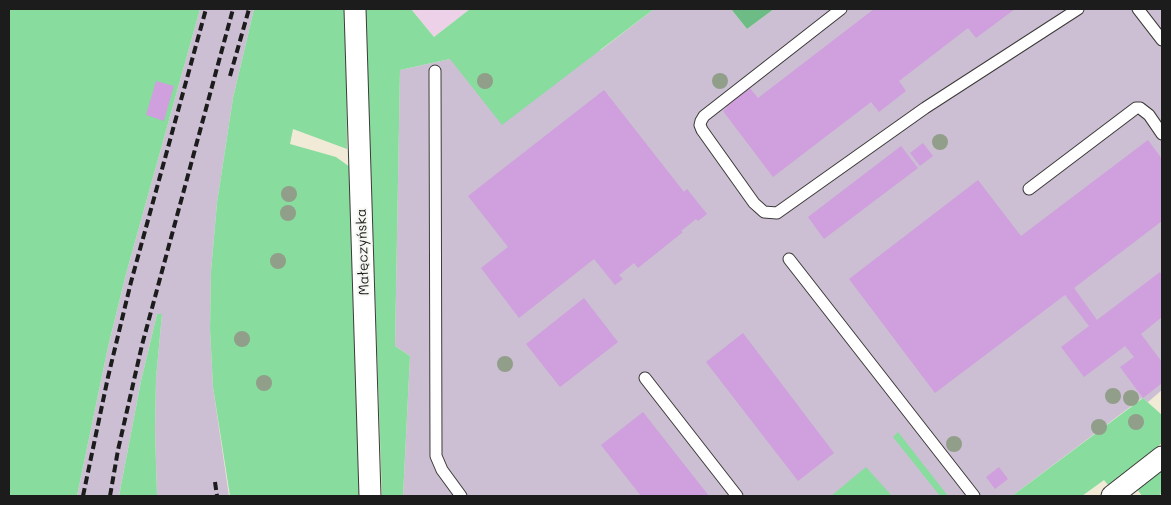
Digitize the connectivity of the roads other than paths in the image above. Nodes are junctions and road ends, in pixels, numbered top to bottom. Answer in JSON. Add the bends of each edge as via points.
{"nodes":[{"id":1,"x":356,"y":9,"type":"edge"},
{"id":2,"x":841,"y":9,"type":"edge"},
{"id":3,"x":1078,"y":9,"type":"edge"},
{"id":4,"x":1138,"y":9,"type":"edge"},
{"id":5,"x":1162,"y":40,"type":"edge"},
{"id":6,"x":435,"y":71,"type":"dead end"},
{"id":7,"x":1162,"y":134,"type":"edge"},
{"id":8,"x":1029,"y":189,"type":"dead end"},
{"id":9,"x":788,"y":259,"type":"dead end"},
{"id":10,"x":645,"y":378,"type":"dead end"},
{"id":11,"x":1162,"y":457,"type":"edge"},
{"id":12,"x":370,"y":496,"type":"edge"},
{"id":13,"x":461,"y":496,"type":"edge"},
{"id":14,"x":737,"y":496,"type":"edge"},
{"id":15,"x":974,"y":496,"type":"edge"},
{"id":16,"x":1112,"y":496,"type":"edge"}],
"edges":[{"from":1,"to":12,"type":"street","name":"Małęczyńska"},
{"from":2,"to":3,"type":"lane","via":[[701,121],[702,130],[754,203],[764,212],[777,213],[918,113]]},
{"from":4,"to":5,"type":"lane"},
{"from":6,"to":13,"type":"lane","via":[[435,447],[438,464]]},
{"from":7,"to":8,"type":"lane","via":[[1144,111],[1136,108]]},
{"from":9,"to":15,"type":"lane"},
{"from":10,"to":14,"type":"lane"},
{"from":11,"to":16,"type":"street"}]}
